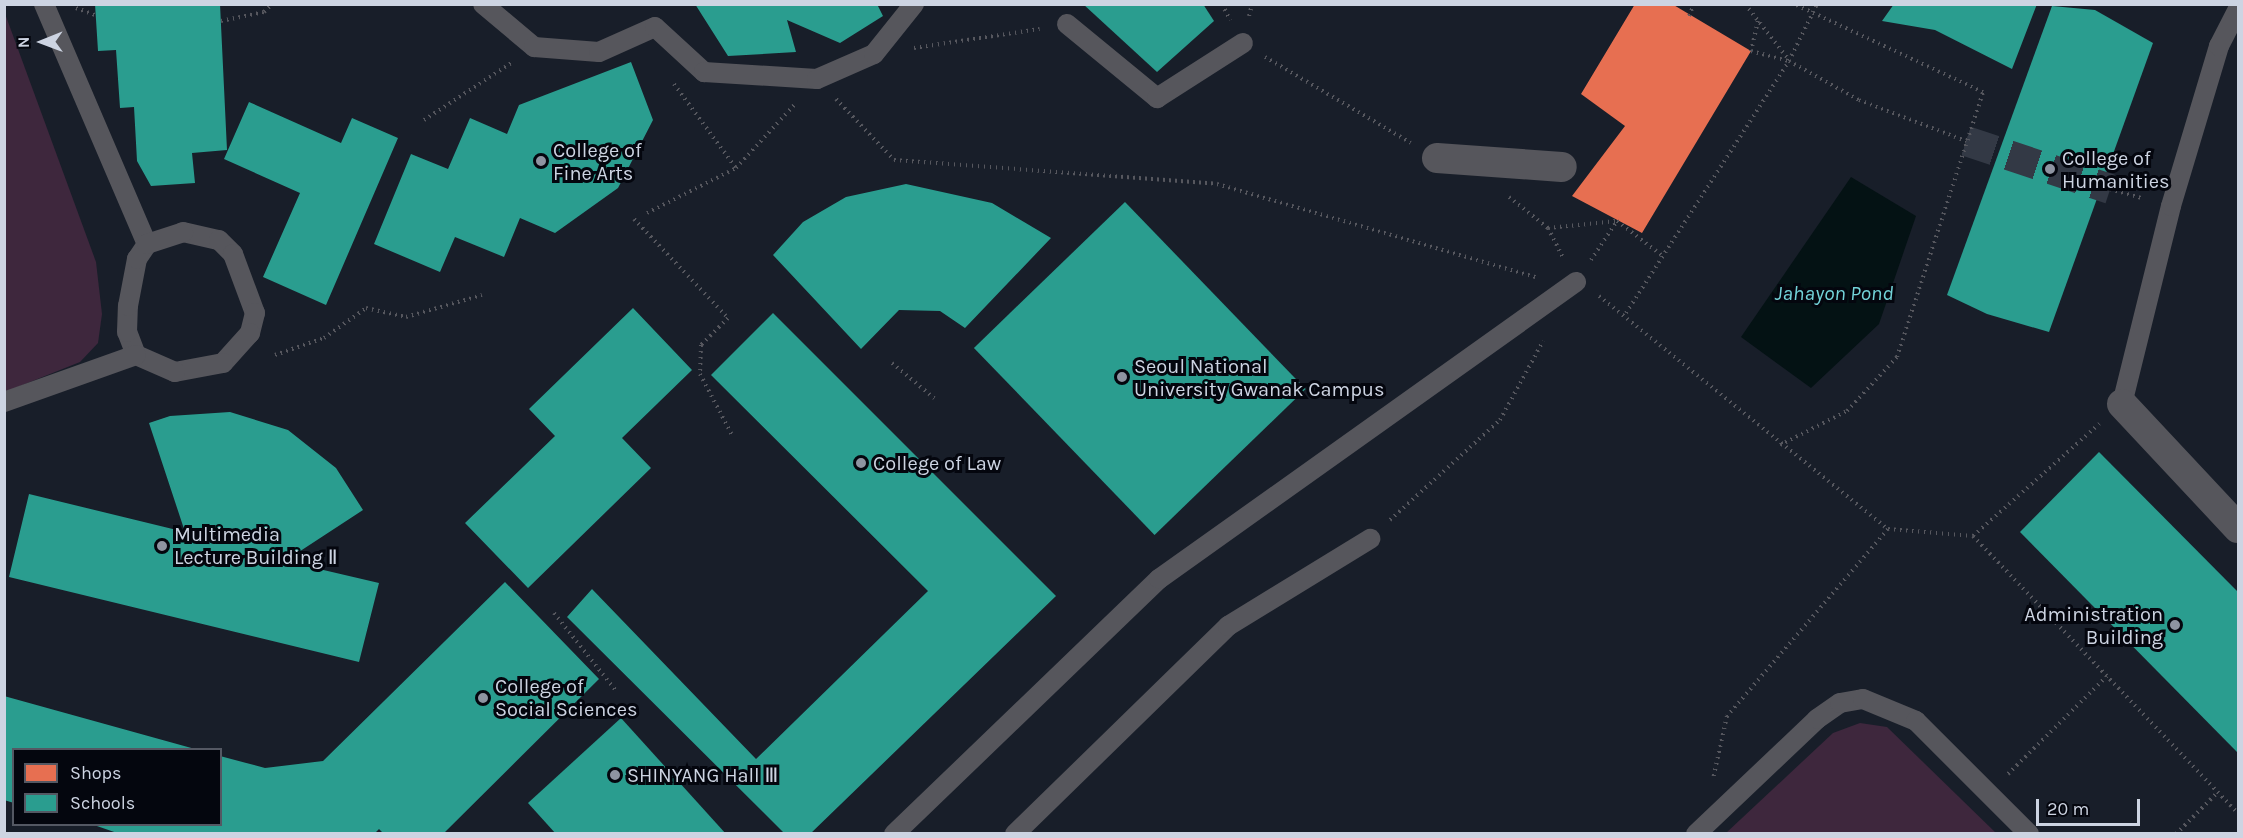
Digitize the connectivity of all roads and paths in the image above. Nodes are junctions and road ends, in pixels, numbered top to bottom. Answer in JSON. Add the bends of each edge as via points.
{"nodes":[{"id":1,"x":44,"y":4,"type":"edge"},
{"id":2,"x":65,"y":4,"type":"edge"},
{"id":3,"x":263,"y":4,"type":"edge"},
{"id":4,"x":272,"y":4,"type":"edge"},
{"id":5,"x":483,"y":4,"type":"edge"},
{"id":6,"x":914,"y":4,"type":"edge"},
{"id":7,"x":1222,"y":4,"type":"edge"},
{"id":8,"x":1694,"y":4,"type":"edge"},
{"id":9,"x":1745,"y":4,"type":"edge"},
{"id":10,"x":1794,"y":4,"type":"edge"},
{"id":11,"x":1817,"y":4,"type":"edge"},
{"id":12,"x":2238,"y":9,"type":"edge"},
{"id":13,"x":264,"y":12,"type":"junction"},
{"id":14,"x":1813,"y":14,"type":"junction"},
{"id":15,"x":95,"y":15,"type":"dead end"},
{"id":16,"x":1689,"y":16,"type":"dead end"},
{"id":17,"x":222,"y":21,"type":"dead end"},
{"id":18,"x":1758,"y":21,"type":"junction"},
{"id":19,"x":1067,"y":24,"type":"joint"},
{"id":20,"x":637,"y":36,"type":"junction"},
{"id":21,"x":1243,"y":43,"type":"junction"},
{"id":22,"x":534,"y":47,"type":"junction"},
{"id":23,"x":874,"y":54,"type":"junction"},
{"id":24,"x":1789,"y":61,"type":"junction"},
{"id":25,"x":817,"y":79,"type":"junction"},
{"id":26,"x":424,"y":120,"type":"dead end"},
{"id":27,"x":1966,"y":141,"type":"junction"},
{"id":28,"x":1437,"y":158,"type":"joint"},
{"id":29,"x":1562,"y":167,"type":"dead end"},
{"id":30,"x":736,"y":168,"type":"junction"},
{"id":31,"x":2110,"y":189,"type":"tunnel mouth"},
{"id":32,"x":1499,"y":192,"type":"dead end"},
{"id":33,"x":2171,"y":206,"type":"junction"},
{"id":34,"x":647,"y":213,"type":"dead end"},
{"id":35,"x":634,"y":219,"type":"dead end"},
{"id":36,"x":1617,"y":221,"type":"junction"},
{"id":37,"x":1548,"y":228,"type":"junction"},
{"id":38,"x":147,"y":244,"type":"junction"},
{"id":39,"x":1664,"y":257,"type":"junction"},
{"id":40,"x":1576,"y":282,"type":"junction"},
{"id":41,"x":482,"y":295,"type":"dead end"},
{"id":42,"x":1626,"y":313,"type":"junction"},
{"id":43,"x":1549,"y":331,"type":"dead end"},
{"id":44,"x":136,"y":354,"type":"junction"},
{"id":45,"x":275,"y":355,"type":"dead end"},
{"id":46,"x":892,"y":363,"type":"dead end"},
{"id":47,"x":934,"y":398,"type":"dead end"},
{"id":48,"x":4,"y":402,"type":"edge"},
{"id":49,"x":2122,"y":404,"type":"junction"},
{"id":50,"x":732,"y":435,"type":"dead end"},
{"id":51,"x":1780,"y":445,"type":"junction"},
{"id":52,"x":2238,"y":528,"type":"edge"},
{"id":53,"x":1888,"y":529,"type":"junction"},
{"id":54,"x":1973,"y":536,"type":"junction"},
{"id":55,"x":1370,"y":539,"type":"joint"},
{"id":56,"x":554,"y":613,"type":"dead end"},
{"id":57,"x":2107,"y":676,"type":"junction"},
{"id":58,"x":617,"y":692,"type":"dead end"},
{"id":59,"x":2218,"y":792,"type":"junction"},
{"id":60,"x":1989,"y":793,"type":"junction"},
{"id":61,"x":2238,"y":813,"type":"edge"},
{"id":62,"x":1700,"y":830,"type":"edge"},
{"id":63,"x":894,"y":834,"type":"edge"},
{"id":64,"x":1015,"y":834,"type":"edge"},
{"id":65,"x":2030,"y":834,"type":"edge"},
{"id":66,"x":2176,"y":834,"type":"edge"}],
"edges":[{"from":1,"to":38,"type":"lane"},
{"from":2,"to":15,"type":"path"},
{"from":3,"to":13,"type":"path"},
{"from":4,"to":13,"type":"path"},
{"from":5,"to":22,"type":"lane"},
{"from":6,"to":23,"type":"lane"},
{"from":7,"to":21,"type":"path"},
{"from":8,"to":16,"type":"path"},
{"from":9,"to":18,"type":"path"},
{"from":10,"to":14,"type":"path"},
{"from":11,"to":14,"type":"path"},
{"from":12,"to":33,"type":"lane","via":[[2219,46]]},
{"from":13,"to":17,"type":"path"},
{"from":14,"to":24,"type":"path"},
{"from":14,"to":27,"type":"path","via":[[1983,92]]},
{"from":18,"to":24,"type":"path"},
{"from":18,"to":24,"type":"path","via":[[1751,51]]},
{"from":19,"to":21,"type":"lane","via":[[1157,98]]},
{"from":19,"to":23,"type":"path"},
{"from":20,"to":22,"type":"lane","via":[[598,52]]},
{"from":20,"to":25,"type":"lane","via":[[656,27],[704,72]]},
{"from":20,"to":30,"type":"path"},
{"from":21,"to":28,"type":"path"},
{"from":22,"to":26,"type":"path"},
{"from":23,"to":25,"type":"lane"},
{"from":24,"to":27,"type":"path","via":[[1858,100]]},
{"from":24,"to":39,"type":"path"},
{"from":25,"to":30,"type":"path"},
{"from":25,"to":40,"type":"path","via":[[894,160],[1217,184],[1519,274]]},
{"from":27,"to":51,"type":"path","via":[[1897,357],[1847,411]]},
{"from":28,"to":29,"type":"street"},
{"from":30,"to":34,"type":"path"},
{"from":31,"to":33,"type":"path"},
{"from":32,"to":37,"type":"path"},
{"from":33,"to":49,"type":"lane"},
{"from":35,"to":50,"type":"path","via":[[728,318],[701,345],[700,374]]},
{"from":36,"to":37,"type":"path"},
{"from":36,"to":39,"type":"path"},
{"from":36,"to":40,"type":"path"},
{"from":37,"to":40,"type":"path"},
{"from":38,"to":44,"type":"lane","via":[[137,260],[128,306],[127,332]]},
{"from":38,"to":44,"type":"lane","via":[[183,232],[219,240],[245,274],[255,313],[250,333],[223,363],[175,372]]},
{"from":39,"to":42,"type":"path"},
{"from":40,"to":42,"type":"path"},
{"from":40,"to":63,"type":"lane","via":[[1159,579]]},
{"from":41,"to":45,"type":"path","via":[[406,317],[366,308],[324,338]]},
{"from":42,"to":51,"type":"path"},
{"from":43,"to":55,"type":"path","via":[[1500,420]]},
{"from":44,"to":48,"type":"lane"},
{"from":46,"to":47,"type":"path"},
{"from":49,"to":52,"type":"street"},
{"from":49,"to":54,"type":"path"},
{"from":51,"to":53,"type":"path"},
{"from":53,"to":54,"type":"path"},
{"from":53,"to":62,"type":"path","via":[[1727,716]]},
{"from":54,"to":57,"type":"path"},
{"from":55,"to":64,"type":"lane","via":[[1228,626]]},
{"from":56,"to":58,"type":"path"},
{"from":57,"to":59,"type":"path"},
{"from":57,"to":60,"type":"path"},
{"from":59,"to":61,"type":"path"},
{"from":59,"to":66,"type":"path"},
{"from":60,"to":62,"type":"lane","via":[[1916,721],[1863,699],[1840,704],[1817,719]]},
{"from":60,"to":65,"type":"lane"}]}
